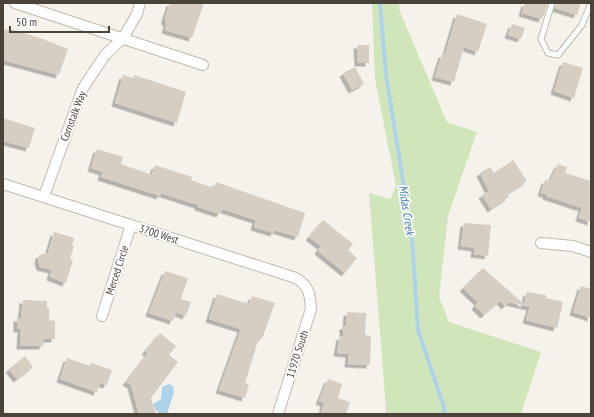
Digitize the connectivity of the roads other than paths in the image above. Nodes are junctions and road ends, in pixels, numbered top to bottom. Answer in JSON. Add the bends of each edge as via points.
{"nodes":[{"id":1,"x":15,"y":3,"type":"edge"},
{"id":2,"x":140,"y":3,"type":"edge"},
{"id":3,"x":552,"y":3,"type":"edge"},
{"id":4,"x":591,"y":3,"type":"edge"},
{"id":5,"x":123,"y":38,"type":"junction"},
{"id":6,"x":203,"y":65,"type":"dead end"},
{"id":7,"x":3,"y":184,"type":"edge"},
{"id":8,"x":44,"y":196,"type":"junction"},
{"id":9,"x":131,"y":225,"type":"junction"},
{"id":10,"x":541,"y":244,"type":"dead end"},
{"id":11,"x":591,"y":252,"type":"edge"},
{"id":12,"x":310,"y":293,"type":"joint"},
{"id":13,"x":102,"y":316,"type":"dead end"},
{"id":14,"x":278,"y":414,"type":"edge"}],
"edges":[{"from":1,"to":5,"type":"street"},
{"from":2,"to":5,"type":"street","name":"Cornstalk Way","via":[[137,14]]},
{"from":3,"to":4,"type":"lane","via":[[541,39],[548,52],[558,55],[582,25]]},
{"from":5,"to":6,"type":"street"},
{"from":5,"to":8,"type":"street","name":"Cornstalk Way","via":[[105,55],[83,88]]},
{"from":7,"to":8,"type":"street","name":"3700 West"},
{"from":8,"to":9,"type":"street","name":"3700 West"},
{"from":9,"to":12,"type":"street","name":"3700 West","via":[[296,278],[305,284]]},
{"from":9,"to":13,"type":"street","name":"Merced Circle"},
{"from":10,"to":11,"type":"street","via":[[573,246]]},
{"from":12,"to":14,"type":"street","name":"11970 South","via":[[311,309]]}]}
